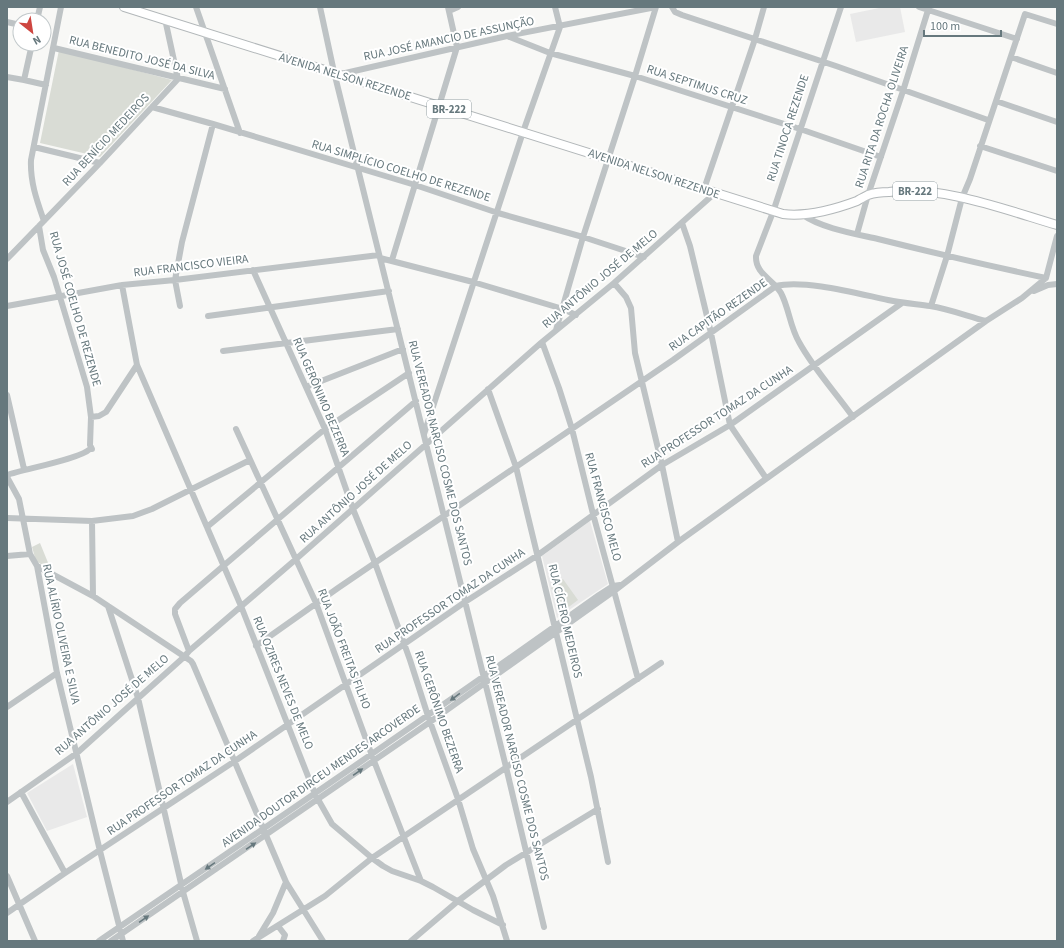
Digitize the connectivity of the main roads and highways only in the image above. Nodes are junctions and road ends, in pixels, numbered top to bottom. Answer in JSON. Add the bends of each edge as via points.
{"nodes":[{"id":1,"x":124,"y":7,"type":"edge"},
{"id":2,"x":1057,"y":224,"type":"edge"}],
"edges":[{"from":1,"to":2,"type":"main road","name":"AVENIDA NELSON REZENDE","number":"BR-222","via":[[772,212],[803,215],[824,211],[868,195],[926,191],[962,198]]}]}
